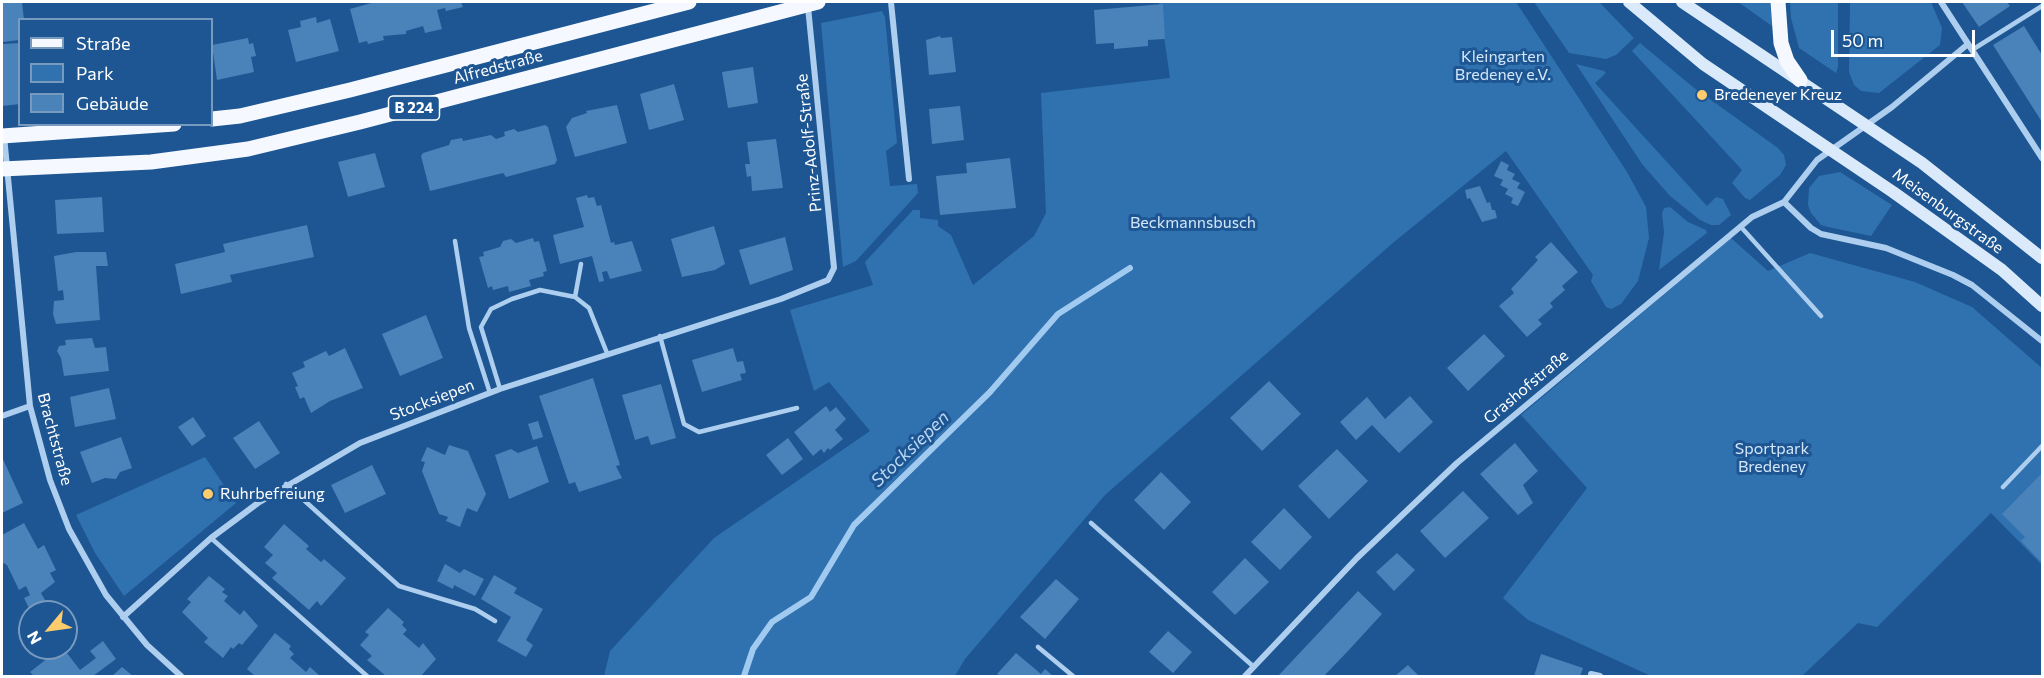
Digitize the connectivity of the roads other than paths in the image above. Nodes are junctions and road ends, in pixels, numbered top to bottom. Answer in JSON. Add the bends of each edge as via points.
{"nodes":[{"id":1,"x":689,"y":2,"type":"edge"},
{"id":2,"x":811,"y":2,"type":"edge"},
{"id":3,"x":891,"y":2,"type":"edge"},
{"id":4,"x":1629,"y":2,"type":"edge"},
{"id":5,"x":1682,"y":2,"type":"edge"},
{"id":6,"x":1778,"y":2,"type":"edge"},
{"id":7,"x":1941,"y":2,"type":"edge"},
{"id":8,"x":2043,"y":6,"type":"edge"},
{"id":9,"x":1970,"y":47,"type":"junction"},
{"id":10,"x":1800,"y":80,"type":"junction"},
{"id":11,"x":213,"y":119,"type":"edge"},
{"id":12,"x":1865,"y":125,"type":"junction"},
{"id":13,"x":146,"y":126,"type":"edge"},
{"id":14,"x":3,"y":136,"type":"edge"},
{"id":15,"x":1831,"y":149,"type":"junction"},
{"id":16,"x":2043,"y":158,"type":"edge"},
{"id":17,"x":4,"y":169,"type":"edge"},
{"id":18,"x":909,"y":179,"type":"dead end"},
{"id":19,"x":1784,"y":202,"type":"junction"},
{"id":20,"x":1741,"y":227,"type":"junction"},
{"id":21,"x":455,"y":241,"type":"dead end"},
{"id":22,"x":2043,"y":258,"type":"edge"},
{"id":23,"x":581,"y":264,"type":"dead end"},
{"id":24,"x":828,"y":280,"type":"joint"},
{"id":25,"x":575,"y":297,"type":"junction"},
{"id":26,"x":2043,"y":306,"type":"edge"},
{"id":27,"x":1821,"y":316,"type":"dead end"},
{"id":28,"x":660,"y":336,"type":"junction"},
{"id":29,"x":2043,"y":341,"type":"edge"},
{"id":30,"x":607,"y":353,"type":"junction"},
{"id":31,"x":500,"y":389,"type":"junction"},
{"id":32,"x":490,"y":393,"type":"junction"},
{"id":33,"x":30,"y":406,"type":"junction"},
{"id":34,"x":797,"y":408,"type":"dead end"},
{"id":35,"x":2,"y":416,"type":"edge"},
{"id":36,"x":2043,"y":446,"type":"edge"},
{"id":37,"x":286,"y":484,"type":"junction"},
{"id":38,"x":2003,"y":487,"type":"dead end"},
{"id":39,"x":1092,"y":523,"type":"dead end"},
{"id":40,"x":211,"y":538,"type":"junction"},
{"id":41,"x":123,"y":617,"type":"junction"},
{"id":42,"x":495,"y":621,"type":"dead end"},
{"id":43,"x":1038,"y":647,"type":"dead end"},
{"id":44,"x":1254,"y":667,"type":"junction"},
{"id":45,"x":1592,"y":674,"type":"dead end"},
{"id":46,"x":181,"y":676,"type":"edge"},
{"id":47,"x":367,"y":676,"type":"edge"},
{"id":48,"x":1072,"y":676,"type":"edge"},
{"id":49,"x":1245,"y":676,"type":"edge"},
{"id":50,"x":1600,"y":676,"type":"edge"}],
"edges":[{"from":1,"to":11,"type":"main road","name":"Alfredstraße","number":"B 224","via":[[350,90]]},
{"from":2,"to":17,"type":"main road","name":"Alfredstraße","number":"B 224","via":[[248,149],[151,162]]},
{"from":2,"to":24,"type":"street","name":"Prinz-Adolf-Straße","via":[[834,268]]},
{"from":3,"to":18,"type":"street"},
{"from":4,"to":15,"type":"main road","name":"Meisenburgstraße","via":[[1703,63]]},
{"from":5,"to":10,"type":"main road","name":"Meisenburgstraße"},
{"from":6,"to":10,"type":"main road","via":[[1781,43]]},
{"from":7,"to":9,"type":"street"},
{"from":8,"to":9,"type":"lane"},
{"from":9,"to":12,"type":"street"},
{"from":9,"to":16,"type":"street"},
{"from":10,"to":12,"type":"main road","name":"Meisenburgstraße"},
{"from":12,"to":15,"type":"street"},
{"from":12,"to":22,"type":"main road","name":"Meisenburgstraße","via":[[1922,163]]},
{"from":13,"to":14,"type":"main road"},
{"from":14,"to":17,"type":"street"},
{"from":15,"to":19,"type":"street","name":"Grashofstraße","via":[[1817,160]]},
{"from":15,"to":26,"type":"main road","name":"Meisenburgstraße","via":[[2002,270]]},
{"from":17,"to":33,"type":"street","name":"Brachtstraße"},
{"from":19,"to":20,"type":"street","name":"Grashofstraße","via":[[1752,217]]},
{"from":19,"to":29,"type":"street","via":[[1821,234],[1886,248],[1972,285]]},
{"from":20,"to":27,"type":"lane"},
{"from":20,"to":44,"type":"street","name":"Grashofstraße","via":[[1457,463],[1356,558]]},
{"from":21,"to":32,"type":"lane","via":[[469,328]]},
{"from":23,"to":25,"type":"lane"},
{"from":24,"to":28,"type":"street","name":"Stocksiepen","via":[[781,299]]},
{"from":25,"to":30,"type":"lane","via":[[589,308]]},
{"from":25,"to":31,"type":"lane","via":[[540,290],[491,309],[481,327]]},
{"from":28,"to":30,"type":"street","name":"Stocksiepen"},
{"from":28,"to":34,"type":"lane","via":[[684,424],[699,432]]},
{"from":30,"to":31,"type":"street","name":"Stocksiepen"},
{"from":31,"to":32,"type":"street","name":"Stocksiepen"},
{"from":32,"to":37,"type":"street","name":"Stocksiepen","via":[[360,443]]},
{"from":33,"to":35,"type":"street"},
{"from":33,"to":41,"type":"street","name":"Brachtstraße","via":[[50,480],[69,529]]},
{"from":36,"to":38,"type":"lane"},
{"from":37,"to":40,"type":"street","name":"Stocksiepen"},
{"from":37,"to":42,"type":"lane","via":[[399,586],[475,609]]},
{"from":39,"to":44,"type":"lane"},
{"from":40,"to":41,"type":"street","name":"Stocksiepen"},
{"from":40,"to":47,"type":"lane"},
{"from":41,"to":46,"type":"street","name":"Brachtstraße"},
{"from":43,"to":48,"type":"lane"},
{"from":44,"to":49,"type":"street","name":"Grashofstraße"},
{"from":45,"to":50,"type":"street"}]}
